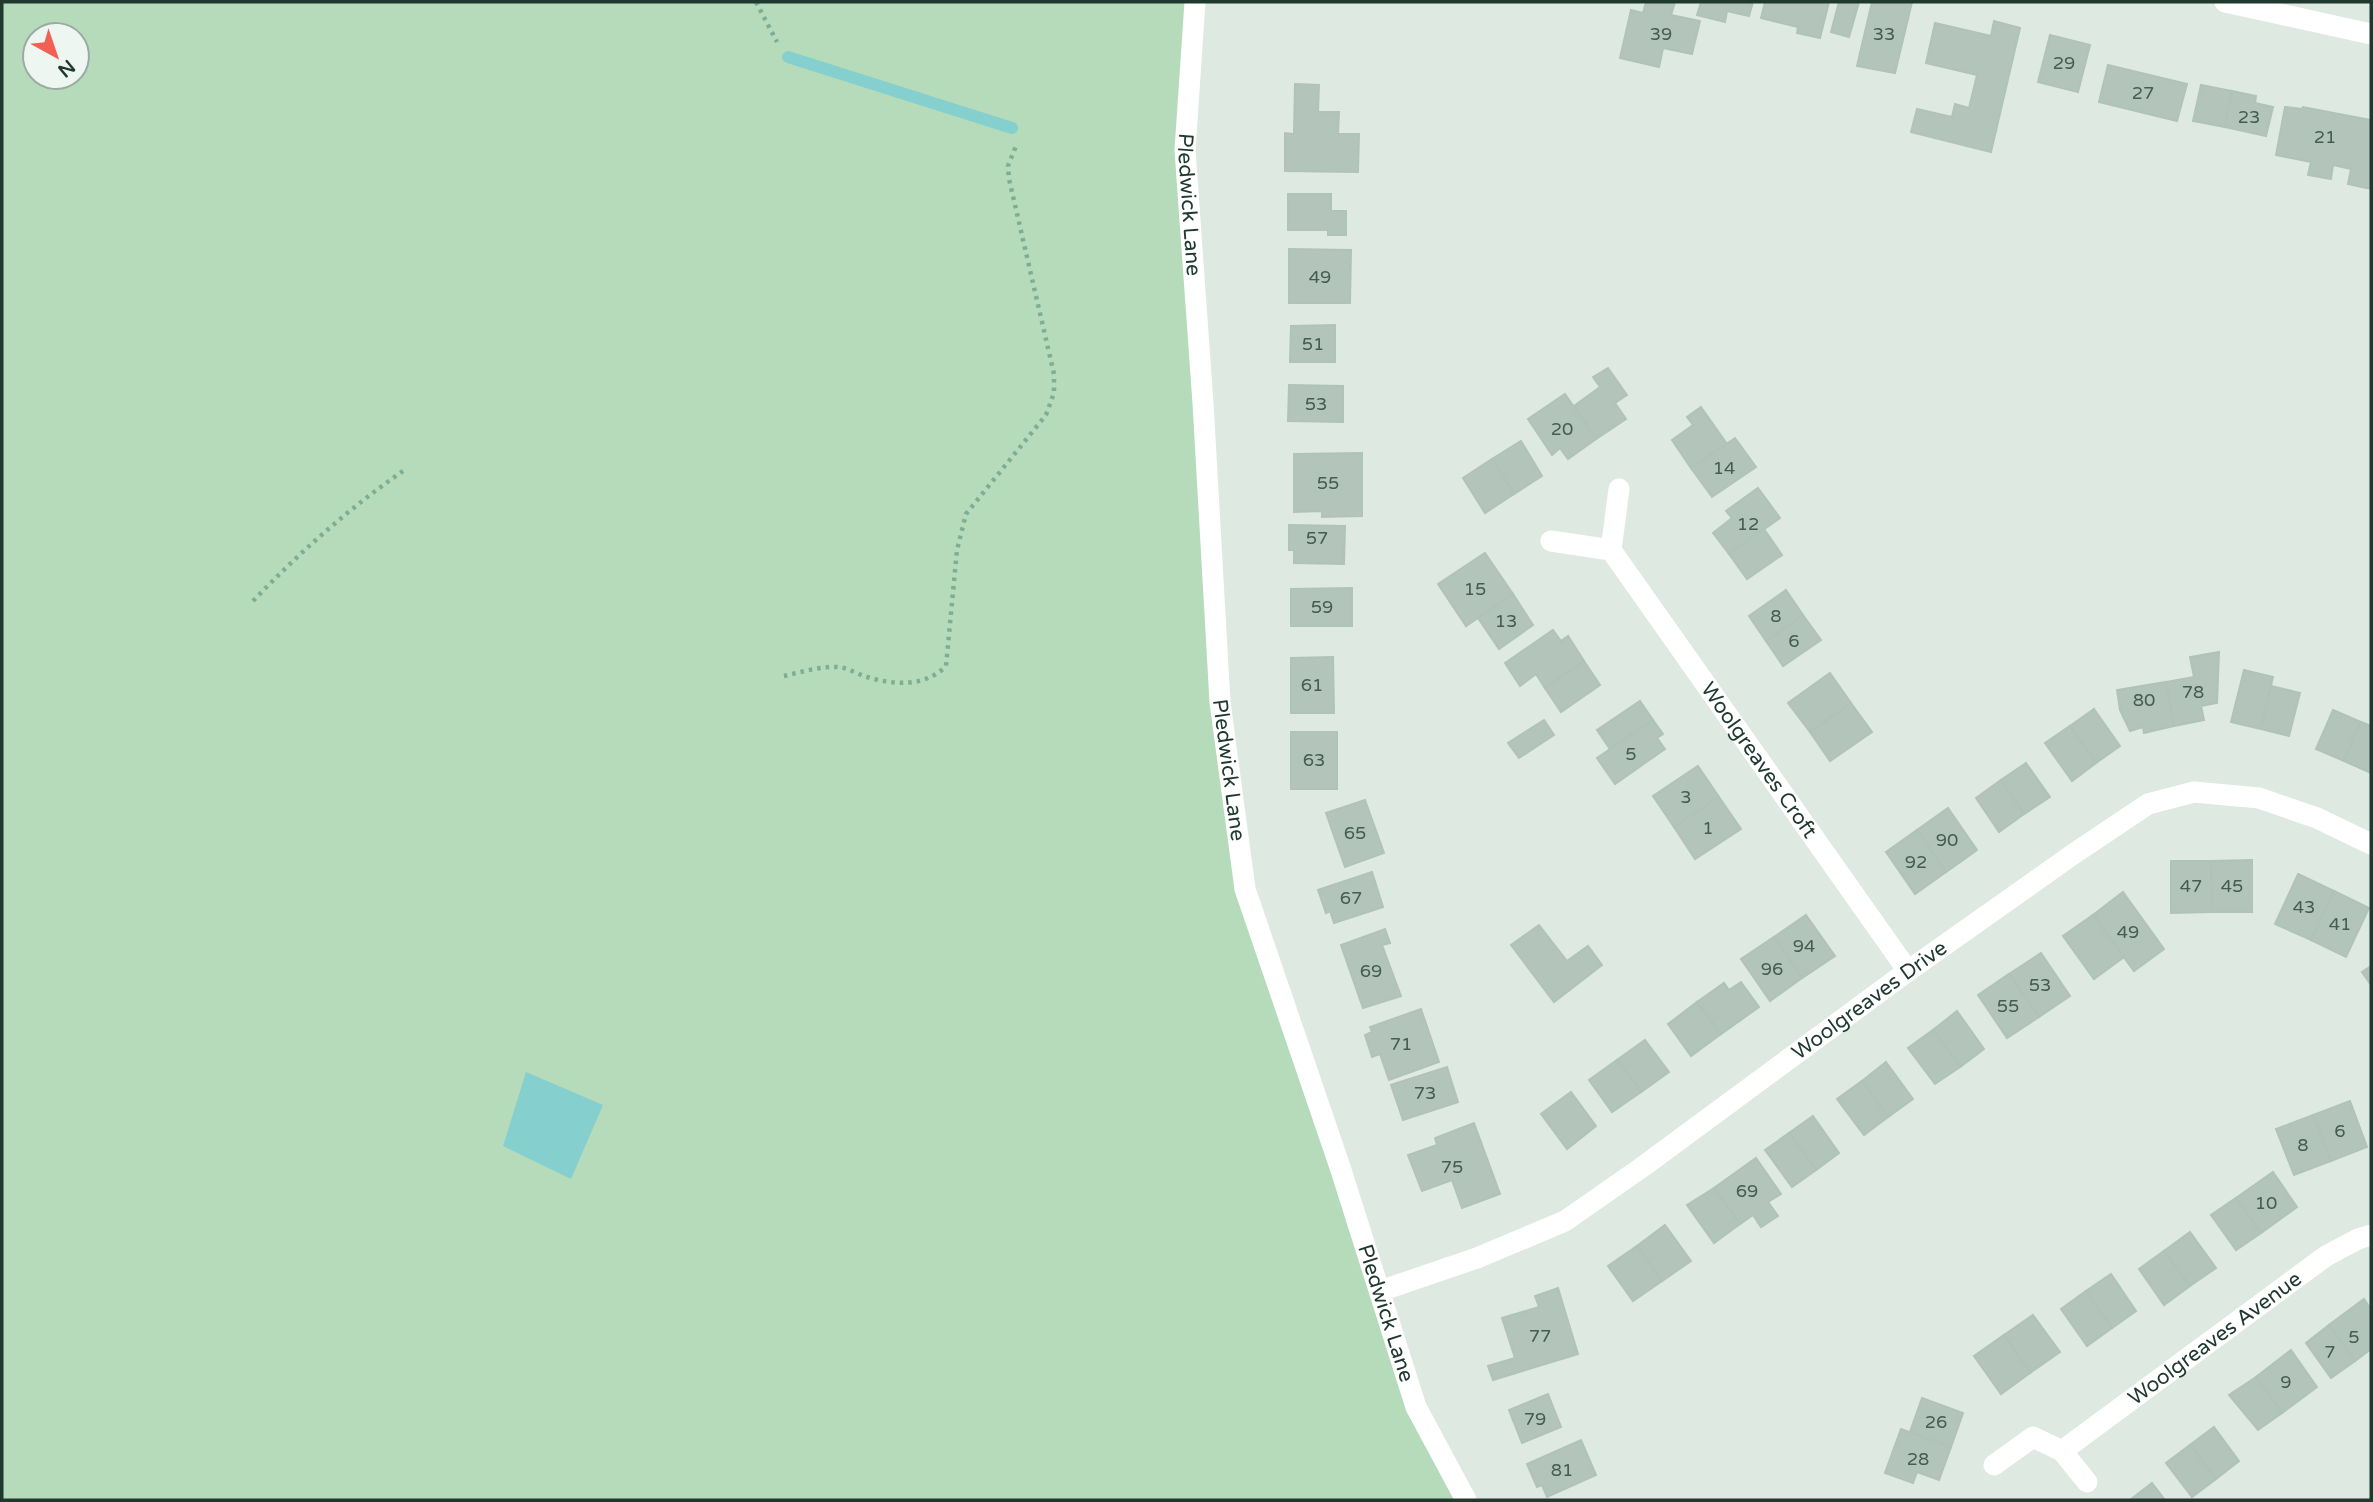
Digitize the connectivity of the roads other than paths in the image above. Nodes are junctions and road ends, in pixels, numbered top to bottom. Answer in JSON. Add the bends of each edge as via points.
{"nodes":[{"id":1,"x":1195,"y":2,"type":"edge"},
{"id":2,"x":2225,"y":2,"type":"edge"},
{"id":3,"x":2371,"y":34,"type":"edge"},
{"id":4,"x":1619,"y":489,"type":"dead end"},
{"id":5,"x":1551,"y":541,"type":"dead end"},
{"id":6,"x":1611,"y":550,"type":"junction"},
{"id":7,"x":2371,"y":844,"type":"edge"},
{"id":8,"x":1908,"y":971,"type":"junction"},
{"id":9,"x":2371,"y":1235,"type":"edge"},
{"id":10,"x":1380,"y":1291,"type":"junction"},
{"id":11,"x":2062,"y":1451,"type":"junction"},
{"id":12,"x":1994,"y":1465,"type":"dead end"},
{"id":13,"x":2087,"y":1482,"type":"dead end"},
{"id":14,"x":1466,"y":1500,"type":"edge"}],
"edges":[{"from":1,"to":10,"type":"street","name":"Pledwick Lane","via":[[1185,150],[1220,702],[1245,890]]},
{"from":2,"to":3,"type":"street"},
{"from":4,"to":6,"type":"street"},
{"from":5,"to":6,"type":"street"},
{"from":6,"to":8,"type":"street","name":"Woolgreaves Croft"},
{"from":7,"to":8,"type":"street","name":"Woolgreaves Drive","via":[[2317,818],[2259,798],[2194,792],[2148,804]]},
{"from":8,"to":10,"type":"street","name":"Woolgreaves Drive","via":[[1566,1221]]},
{"from":9,"to":11,"type":"street","name":"Woolgreaves Avenue","via":[[2326,1256]]},
{"from":10,"to":14,"type":"street","name":"Pledwick Lane","via":[[1416,1407]]},
{"from":11,"to":12,"type":"street","via":[[2033,1437]]},
{"from":11,"to":13,"type":"street"}]}
